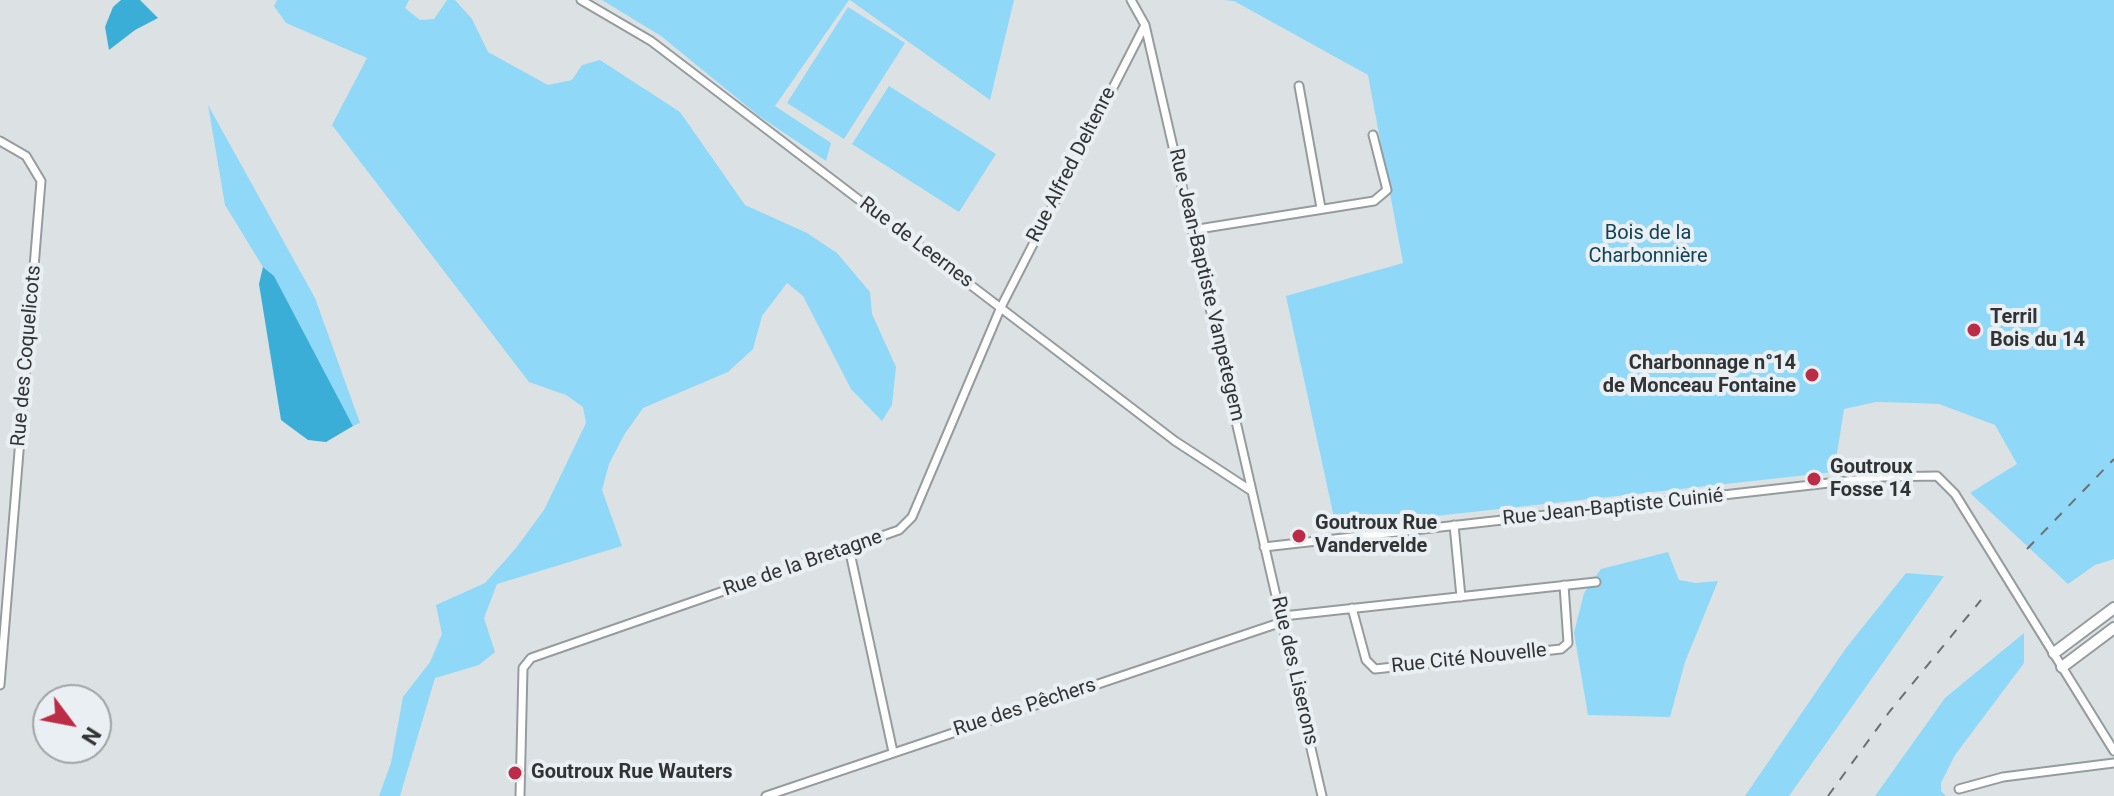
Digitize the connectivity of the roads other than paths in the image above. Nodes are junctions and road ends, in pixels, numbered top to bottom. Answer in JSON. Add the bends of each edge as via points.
{"nodes":[{"id":1,"x":581,"y":0,"type":"edge"},
{"id":2,"x":1131,"y":0,"type":"edge"},
{"id":3,"x":1145,"y":25,"type":"junction"},
{"id":4,"x":1299,"y":86,"type":"dead end"},
{"id":5,"x":1373,"y":135,"type":"dead end"},
{"id":6,"x":0,"y":141,"type":"edge"},
{"id":7,"x":1321,"y":208,"type":"junction"},
{"id":8,"x":1192,"y":230,"type":"junction"},
{"id":9,"x":1001,"y":307,"type":"junction"},
{"id":10,"x":1250,"y":490,"type":"junction"},
{"id":11,"x":1454,"y":525,"type":"junction"},
{"id":12,"x":1264,"y":547,"type":"junction"},
{"id":13,"x":849,"y":548,"type":"junction"},
{"id":14,"x":1596,"y":582,"type":"dead end"},
{"id":15,"x":1564,"y":585,"type":"junction"},
{"id":16,"x":1461,"y":597,"type":"junction"},
{"id":17,"x":1352,"y":608,"type":"junction"},
{"id":18,"x":2114,"y":608,"type":"edge"},
{"id":19,"x":1284,"y":618,"type":"junction"},
{"id":20,"x":2114,"y":628,"type":"edge"},
{"id":21,"x":2054,"y":653,"type":"junction"},
{"id":22,"x":2062,"y":667,"type":"junction"},
{"id":23,"x":0,"y":685,"type":"edge"},
{"id":24,"x":2114,"y":751,"type":"edge"},
{"id":25,"x":893,"y":752,"type":"junction"},
{"id":26,"x":2114,"y":763,"type":"edge"},
{"id":27,"x":1959,"y":789,"type":"dead end"},
{"id":28,"x":520,"y":796,"type":"edge"},
{"id":29,"x":766,"y":796,"type":"edge"},
{"id":30,"x":1322,"y":796,"type":"edge"}],
"edges":[{"from":1,"to":9,"type":"street","name":"Rue de Leernes","via":[[651,41]]},
{"from":2,"to":3,"type":"street","name":"Rue Jean-Baptiste Vanpetegem"},
{"from":3,"to":8,"type":"street","name":"Rue Jean-Baptiste Vanpetegem"},
{"from":3,"to":9,"type":"street","name":"Rue Alfred Deltenre"},
{"from":4,"to":7,"type":"street"},
{"from":5,"to":7,"type":"street","via":[[1387,190],[1374,201]]},
{"from":6,"to":23,"type":"street","name":"Rue des Coquelicots","via":[[26,156],[41,181]]},
{"from":7,"to":8,"type":"street"},
{"from":8,"to":10,"type":"street","name":"Rue Jean-Baptiste Vanpetegem"},
{"from":9,"to":10,"type":"street","name":"Rue de Leernes","via":[[1175,441]]},
{"from":9,"to":13,"type":"street","name":"Rue de la Bretagne","via":[[912,517],[899,530]]},
{"from":10,"to":12,"type":"street","name":"Rue Jean-Baptiste Vanpetegem"},
{"from":11,"to":12,"type":"street","name":"Rue Jean-Baptiste Cuinié"},
{"from":11,"to":16,"type":"street"},
{"from":11,"to":21,"type":"street","name":"Rue Jean-Baptiste Cuinié","via":[[1916,474],[1937,476],[1955,494]]},
{"from":12,"to":19,"type":"street","name":"Rue des Liserons"},
{"from":13,"to":25,"type":"street"},
{"from":13,"to":28,"type":"street","name":"Rue de la Bretagne","via":[[531,658],[523,668]]},
{"from":14,"to":15,"type":"street"},
{"from":15,"to":16,"type":"street"},
{"from":15,"to":17,"type":"street","name":"Rue Cité Nouvelle","via":[[1568,643],[1561,649],[1375,669],[1366,660]]},
{"from":16,"to":17,"type":"street"},
{"from":17,"to":19,"type":"street"},
{"from":18,"to":21,"type":"main road"},
{"from":19,"to":25,"type":"street","name":"Rue des Pêchers"},
{"from":19,"to":30,"type":"street","name":"Rue des Liserons"},
{"from":20,"to":22,"type":"main road"},
{"from":21,"to":22,"type":"street"},
{"from":22,"to":24,"type":"street"},
{"from":25,"to":29,"type":"street","name":"Rue des Pêchers"},
{"from":26,"to":27,"type":"street","via":[[2003,777]]}]}
